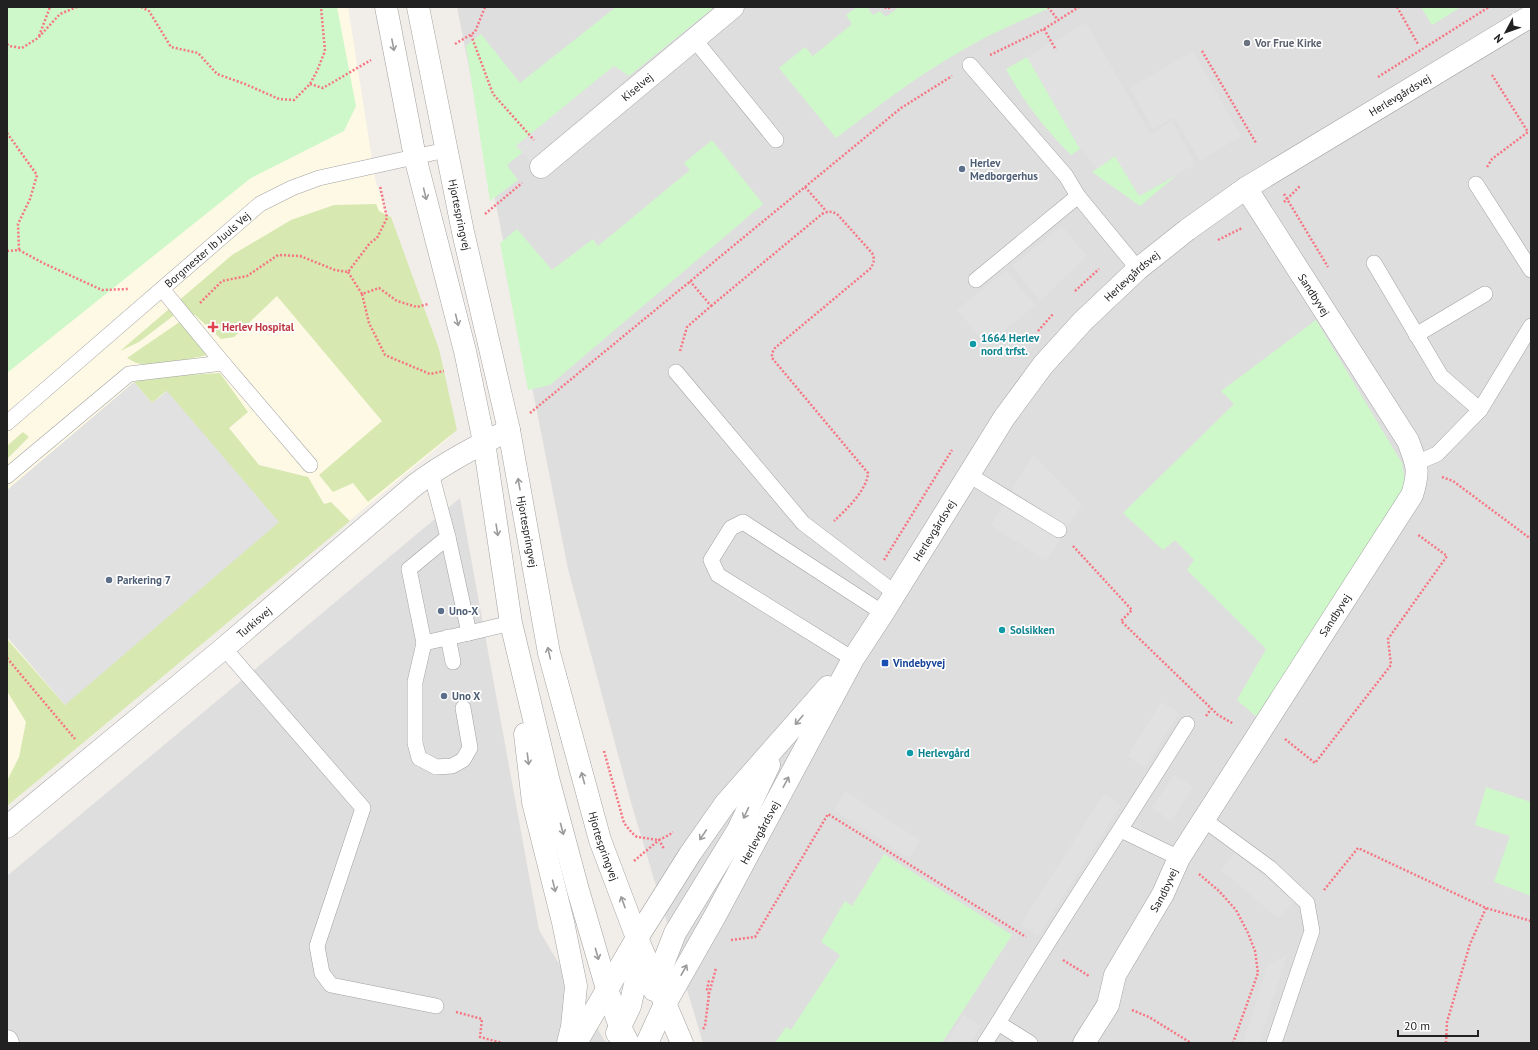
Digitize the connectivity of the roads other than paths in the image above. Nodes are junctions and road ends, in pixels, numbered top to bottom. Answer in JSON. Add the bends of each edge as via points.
{"nodes":[{"id":1,"x":386,"y":7,"type":"edge"},
{"id":2,"x":418,"y":7,"type":"edge"},
{"id":3,"x":733,"y":7,"type":"edge"},
{"id":4,"x":1531,"y":16,"type":"edge"},
{"id":5,"x":694,"y":39,"type":"junction"},
{"id":6,"x":970,"y":64,"type":"road end"},
{"id":7,"x":776,"y":140,"type":"dead end"},
{"id":8,"x":446,"y":150,"type":"junction"},
{"id":9,"x":415,"y":157,"type":"junction"},
{"id":10,"x":546,"y":163,"type":"road end"},
{"id":11,"x":1476,"y":184,"type":"road end"},
{"id":12,"x":1246,"y":188,"type":"junction"},
{"id":13,"x":1078,"y":196,"type":"junction"},
{"id":14,"x":1374,"y":263,"type":"dead end"},
{"id":15,"x":1138,"y":269,"type":"junction"},
{"id":16,"x":1531,"y":270,"type":"edge"},
{"id":17,"x":976,"y":280,"type":"dead end"},
{"id":18,"x":162,"y":289,"type":"junction"},
{"id":19,"x":1485,"y":294,"type":"dead end"},
{"id":20,"x":1531,"y":326,"type":"edge"},
{"id":21,"x":1416,"y":335,"type":"junction"},
{"id":22,"x":223,"y":363,"type":"junction"},
{"id":23,"x":676,"y":372,"type":"road end"},
{"id":24,"x":1480,"y":410,"type":"junction"},
{"id":25,"x":7,"y":423,"type":"edge"},
{"id":26,"x":509,"y":430,"type":"junction"},
{"id":27,"x":484,"y":442,"type":"junction"},
{"id":28,"x":1416,"y":463,"type":"junction"},
{"id":29,"x":310,"y":465,"type":"dead end"},
{"id":30,"x":431,"y":473,"type":"junction"},
{"id":31,"x":969,"y":474,"type":"junction"},
{"id":32,"x":7,"y":476,"type":"edge"},
{"id":33,"x":1059,"y":530,"type":"road end"},
{"id":34,"x":448,"y":537,"type":"junction"},
{"id":35,"x":895,"y":593,"type":"junction"},
{"id":36,"x":883,"y":613,"type":"junction"},
{"id":37,"x":511,"y":623,"type":"junction"},
{"id":38,"x":469,"y":633,"type":"junction"},
{"id":39,"x":448,"y":637,"type":"junction"},
{"id":40,"x":424,"y":643,"type":"junction"},
{"id":41,"x":224,"y":648,"type":"junction"},
{"id":42,"x":853,"y":659,"type":"junction"},
{"id":43,"x":453,"y":662,"type":"dead end"},
{"id":44,"x":463,"y":708,"type":"dead end"},
{"id":45,"x":1187,"y":724,"type":"dead end"},
{"id":46,"x":781,"y":740,"type":"junction"},
{"id":47,"x":1203,"y":819,"type":"junction"},
{"id":48,"x":7,"y":827,"type":"edge"},
{"id":49,"x":1121,"y":830,"type":"junction"},
{"id":50,"x":1187,"y":864,"type":"junction"},
{"id":51,"x":637,"y":938,"type":"junction"},
{"id":52,"x":656,"y":982,"type":"junction"},
{"id":53,"x":607,"y":989,"type":"junction"},
{"id":54,"x":436,"y":1006,"type":"road end"},
{"id":55,"x":648,"y":1006,"type":"junction"},
{"id":56,"x":998,"y":1023,"type":"junction"},
{"id":57,"x":620,"y":1038,"type":"edge"},
{"id":58,"x":568,"y":1043,"type":"edge"},
{"id":59,"x":576,"y":1043,"type":"edge"},
{"id":60,"x":646,"y":1043,"type":"edge"},
{"id":61,"x":682,"y":1043,"type":"edge"},
{"id":62,"x":985,"y":1043,"type":"edge"},
{"id":63,"x":1030,"y":1043,"type":"edge"},
{"id":64,"x":1084,"y":1043,"type":"edge"},
{"id":65,"x":1274,"y":1043,"type":"edge"}],
"edges":[{"from":1,"to":9,"type":"street","one_way":true},
{"from":2,"to":8,"type":"street","name":"Hjortespringvej"},
{"from":3,"to":5,"type":"street","name":"Kiselvej"},
{"from":4,"to":12,"type":"street","name":"Herlevgårdsvej"},
{"from":5,"to":7,"type":"lane"},
{"from":5,"to":10,"type":"street","name":"Kiselvej"},
{"from":6,"to":13,"type":"lane","via":[[1066,176]]},
{"from":8,"to":9,"type":"lane","name":"Borgmester Ib Juuls Vej"},
{"from":8,"to":26,"type":"street","name":"Hjortespringvej"},
{"from":9,"to":18,"type":"lane","name":"Borgmester Ib Juuls Vej","via":[[319,178],[260,204]]},
{"from":9,"to":27,"type":"street","one_way":true,"via":[[468,367]]},
{"from":11,"to":16,"type":"lane"},
{"from":12,"to":15,"type":"street","name":"Herlevgårdsvej"},
{"from":12,"to":28,"type":"street","name":"Sandbyvej","via":[[1408,441]]},
{"from":13,"to":15,"type":"lane"},
{"from":13,"to":17,"type":"lane"},
{"from":14,"to":21,"type":"lane"},
{"from":15,"to":31,"type":"street","name":"Herlevgårdsvej","via":[[1083,320],[1043,365],[1004,418]]},
{"from":18,"to":22,"type":"lane"},
{"from":18,"to":25,"type":"lane","name":"Borgmester Ib Juuls Vej"},
{"from":19,"to":21,"type":"lane"},
{"from":20,"to":24,"type":"lane"},
{"from":21,"to":24,"type":"lane","via":[[1441,376]]},
{"from":22,"to":29,"type":"lane"},
{"from":22,"to":32,"type":"lane","via":[[129,374]]},
{"from":23,"to":35,"type":"lane","via":[[803,523]]},
{"from":24,"to":28,"type":"lane","via":[[1437,454]]},
{"from":26,"to":27,"type":"street","name":"Turkisvej"},
{"from":51,"to":26,"type":"street","name":"Hjortespringvej","one_way":true,"via":[[600,840],[549,653]]},
{"from":27,"to":30,"type":"street","name":"Turkisvej"},
{"from":27,"to":37,"type":"street","one_way":true},
{"from":28,"to":47,"type":"street","name":"Sandbyvej","via":[[1417,478],[1412,495]]},
{"from":30,"to":34,"type":"lane"},
{"from":30,"to":41,"type":"street","name":"Turkisvej"},
{"from":31,"to":33,"type":"lane"},
{"from":31,"to":35,"type":"street","name":"Herlevgårdsvej"},
{"from":34,"to":38,"type":"lane"},
{"from":34,"to":40,"type":"lane","via":[[409,569]]},
{"from":35,"to":36,"type":"street","name":"Herlevgårdsvej"},
{"from":36,"to":42,"type":"street","name":"Herlevgårdsvej"},
{"from":36,"to":42,"type":"lane","via":[[743,522],[731,528],[711,560],[718,575]]},
{"from":37,"to":38,"type":"lane"},
{"from":37,"to":53,"type":"street","one_way":true,"via":[[548,778]]},
{"from":37,"to":58,"type":"street","one_way":true,"via":[[533,802],[576,986]]},
{"from":38,"to":39,"type":"lane"},
{"from":39,"to":40,"type":"lane"},
{"from":39,"to":43,"type":"lane"},
{"from":40,"to":44,"type":"lane","via":[[415,682],[415,743],[419,758],[436,767],[452,766],[463,760],[470,748]]},
{"from":41,"to":48,"type":"street","name":"Turkisvej"},
{"from":41,"to":54,"type":"lane","via":[[362,808],[318,946],[322,973],[331,985]]},
{"from":42,"to":46,"type":"street","name":"Herlevgårdsvej","one_way":true},
{"from":55,"to":42,"type":"street","name":"Herlevgårdsvej","one_way":true,"via":[[718,909]]},
{"from":45,"to":49,"type":"lane"},
{"from":46,"to":51,"type":"street","name":"Herlevgårdsvej","one_way":true,"via":[[725,804]]},
{"from":46,"to":52,"type":"street","one_way":true,"via":[[738,830],[675,933]]},
{"from":47,"to":50,"type":"street","name":"Sandbyvej"},
{"from":47,"to":65,"type":"lane","via":[[1270,868],[1307,903],[1312,931]]},
{"from":49,"to":50,"type":"lane"},
{"from":49,"to":56,"type":"lane","via":[[1043,948]]},
{"from":50,"to":64,"type":"street","name":"Sandbyvej","via":[[1163,894],[1115,976],[1108,1005]]},
{"from":51,"to":52,"type":"street","name":"Hjortespringvej"},
{"from":51,"to":53,"type":"street","name":"Herlevgårdsvej"},
{"from":51,"to":55,"type":"street","via":[[638,971]]},
{"from":52,"to":55,"type":"street","name":"Hjortespringvej"},
{"from":53,"to":55,"type":"street"},
{"from":53,"to":57,"type":"street"},
{"from":53,"to":59,"type":"street","name":"Herlevgårdsvej"},
{"from":55,"to":57,"type":"street"},
{"from":55,"to":60,"type":"street"},
{"from":55,"to":61,"type":"street"},
{"from":56,"to":62,"type":"lane"},
{"from":56,"to":63,"type":"lane"}]}
